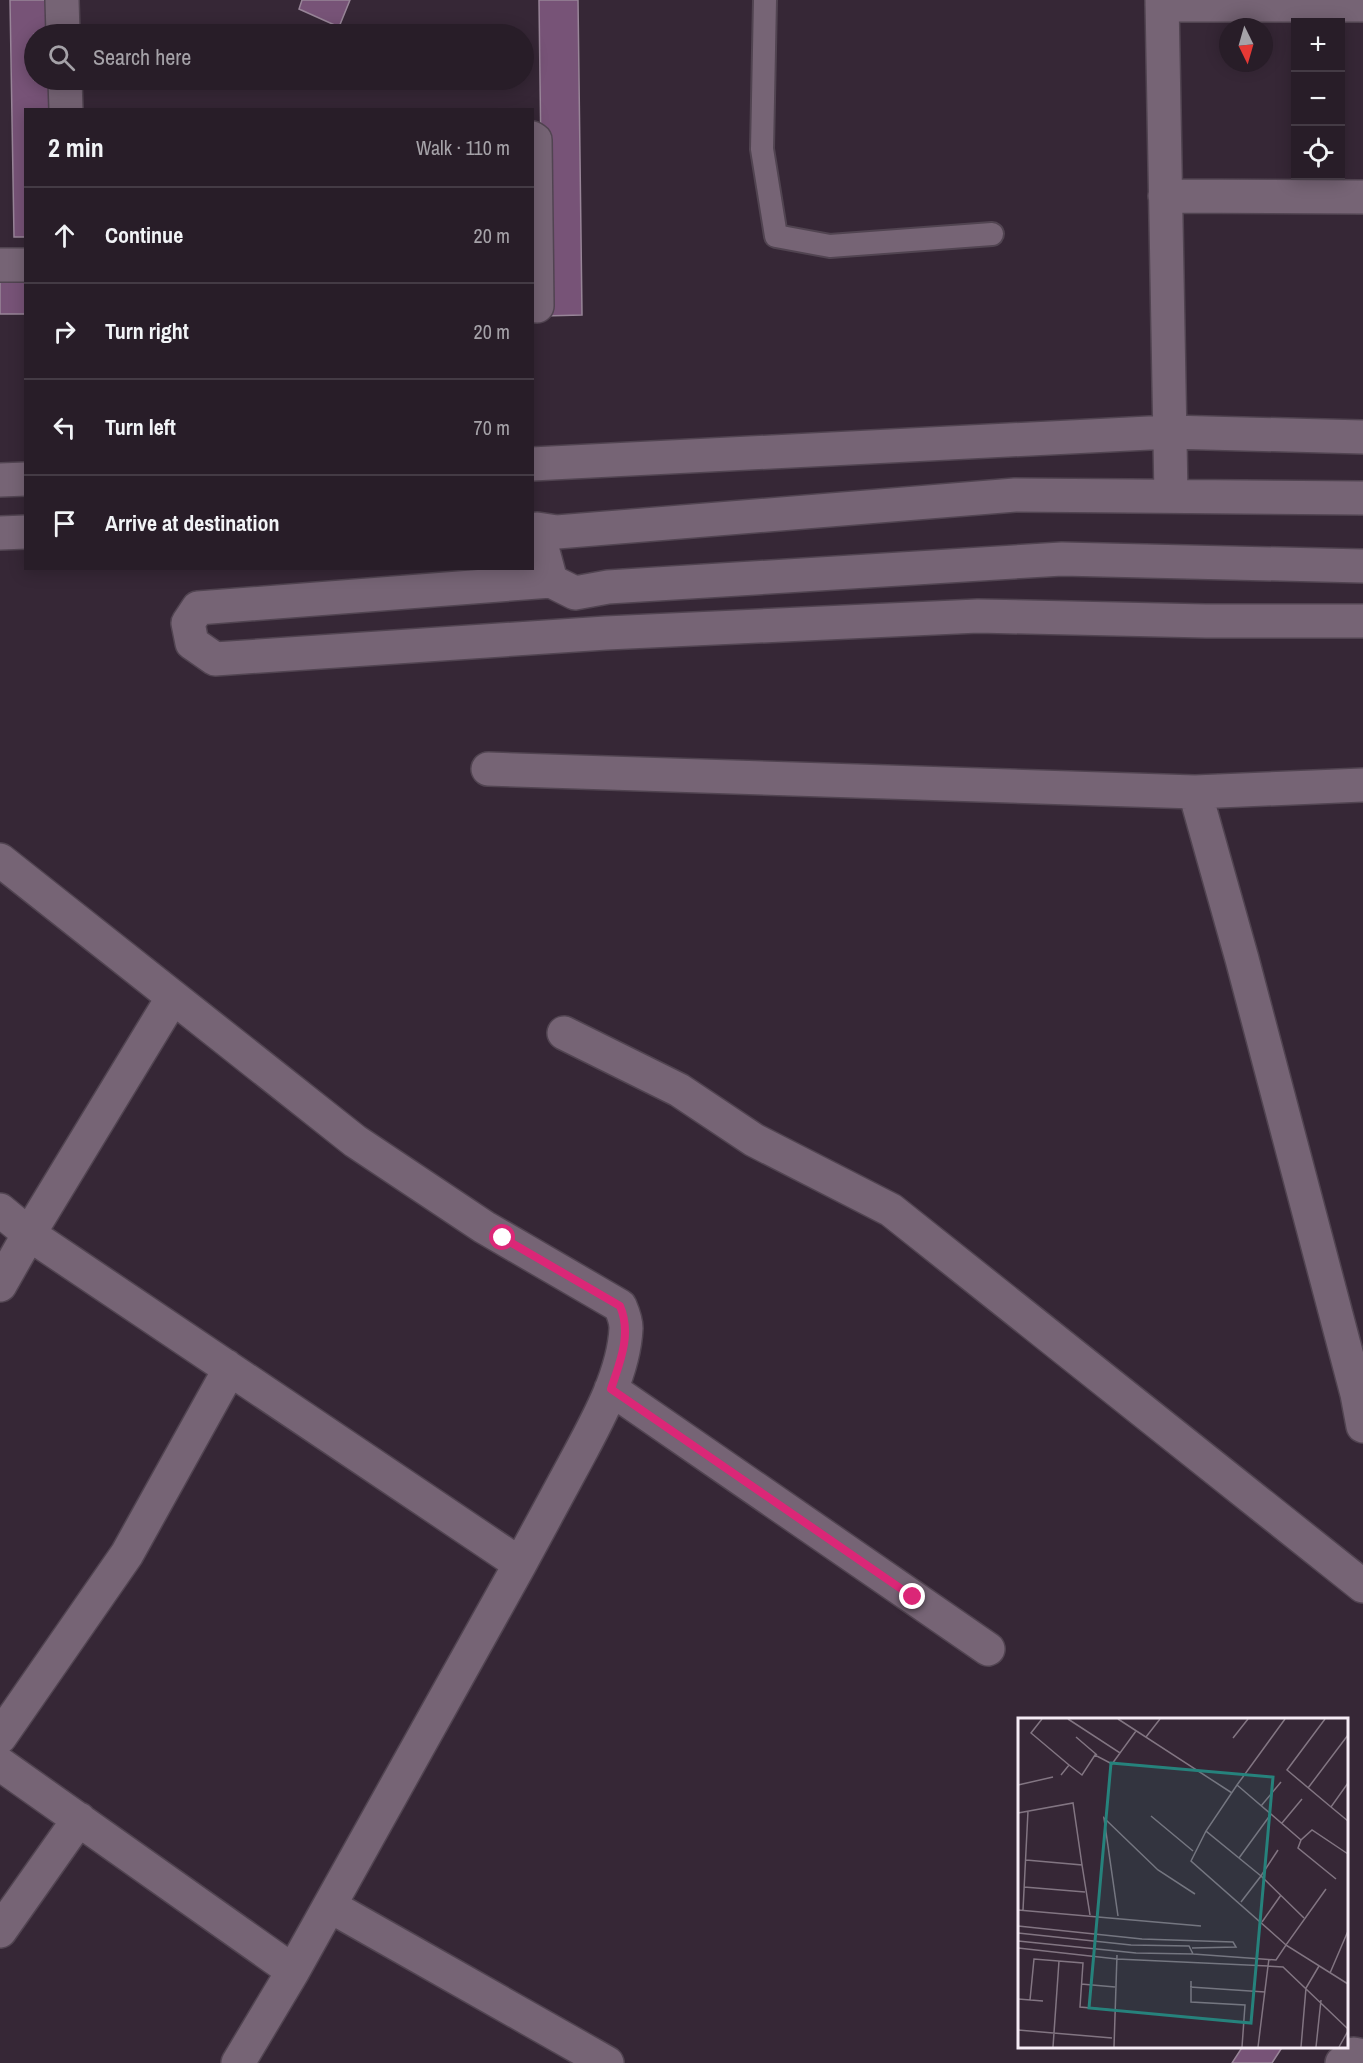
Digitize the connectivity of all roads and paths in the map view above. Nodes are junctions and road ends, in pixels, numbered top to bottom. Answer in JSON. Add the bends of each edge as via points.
{"nodes":[{"id":1,"x":62,"y":0,"type":"edge"},
{"id":2,"x":765,"y":0,"type":"edge"},
{"id":3,"x":1162,"y":2,"type":"edge"},
{"id":4,"x":1363,"y":5,"type":"edge"},
{"id":5,"x":63,"y":24,"type":"edge"},
{"id":6,"x":65,"y":90,"type":"edge"},
{"id":7,"x":66,"y":108,"type":"edge"},
{"id":8,"x":534,"y":139,"type":"edge"},
{"id":9,"x":1165,"y":196,"type":"junction"},
{"id":10,"x":1363,"y":197,"type":"edge"},
{"id":11,"x":992,"y":234,"type":"dead end"},
{"id":12,"x":534,"y":256,"type":"edge"},
{"id":13,"x":0,"y":265,"type":"edge"},
{"id":14,"x":24,"y":265,"type":"edge"},
{"id":15,"x":537,"y":306,"type":"dead end"},
{"id":16,"x":1169,"y":432,"type":"junction"},
{"id":17,"x":1363,"y":437,"type":"edge"},
{"id":18,"x":534,"y":464,"type":"edge"},
{"id":19,"x":24,"y":479,"type":"edge"},
{"id":20,"x":0,"y":480,"type":"edge"},
{"id":21,"x":1171,"y":496,"type":"junction"},
{"id":22,"x":1363,"y":498,"type":"edge"},
{"id":23,"x":535,"y":529,"type":"edge"},
{"id":24,"x":24,"y":532,"type":"edge"},
{"id":25,"x":0,"y":533,"type":"edge"},
{"id":26,"x":1363,"y":566,"type":"edge"},
{"id":27,"x":551,"y":581,"type":"junction"},
{"id":28,"x":1363,"y":621,"type":"edge"},
{"id":29,"x":488,"y":769,"type":"dead end"},
{"id":30,"x":1363,"y":785,"type":"edge"},
{"id":31,"x":1195,"y":792,"type":"junction"},
{"id":32,"x":0,"y":860,"type":"edge"},
{"id":33,"x":173,"y":997,"type":"junction"},
{"id":34,"x":564,"y":1033,"type":"dead end"},
{"id":35,"x":0,"y":1210,"type":"edge"},
{"id":36,"x":29,"y":1234,"type":"junction"},
{"id":37,"x":0,"y":1286,"type":"edge"},
{"id":38,"x":226,"y":1366,"type":"junction"},
{"id":39,"x":611,"y":1389,"type":"junction"},
{"id":40,"x":1363,"y":1426,"type":"edge"},
{"id":41,"x":520,"y":1564,"type":"junction"},
{"id":42,"x":1363,"y":1586,"type":"edge"},
{"id":43,"x":988,"y":1649,"type":"dead end"},
{"id":44,"x":0,"y":1737,"type":"edge"},
{"id":45,"x":0,"y":1764,"type":"edge"},
{"id":46,"x":79,"y":1820,"type":"junction"},
{"id":47,"x":330,"y":1906,"type":"junction"},
{"id":48,"x":0,"y":1930,"type":"edge"},
{"id":49,"x":293,"y":1971,"type":"junction"},
{"id":50,"x":1363,"y":2056,"type":"edge"},
{"id":51,"x":238,"y":2063,"type":"edge"},
{"id":52,"x":607,"y":2063,"type":"edge"},
{"id":53,"x":1342,"y":2063,"type":"edge"}],
"edges":[{"from":1,"to":5,"type":"street"},
{"from":2,"to":11,"type":"lane","via":[[762,148],[776,236],[830,246]]},
{"from":3,"to":4,"type":"street"},
{"from":3,"to":9,"type":"street"},
{"from":6,"to":7,"type":"street"},
{"from":8,"to":12,"type":"street"},
{"from":9,"to":10,"type":"street"},
{"from":9,"to":16,"type":"street"},
{"from":12,"to":15,"type":"street"},
{"from":13,"to":14,"type":"street"},
{"from":16,"to":17,"type":"street"},
{"from":16,"to":18,"type":"street"},
{"from":16,"to":21,"type":"street"},
{"from":19,"to":20,"type":"street"},
{"from":21,"to":22,"type":"street"},
{"from":21,"to":23,"type":"street","via":[[1015,495],[557,532]]},
{"from":23,"to":27,"type":"street"},
{"from":24,"to":25,"type":"street"},
{"from":26,"to":27,"type":"street","via":[[1062,559],[608,587],[575,593]]},
{"from":27,"to":28,"type":"street","via":[[198,608],[188,623],[192,643],[215,659],[606,633],[978,616]]},
{"from":29,"to":31,"type":"street"},
{"from":30,"to":31,"type":"street"},
{"from":31,"to":40,"type":"street"},
{"from":32,"to":33,"type":"street"},
{"from":33,"to":36,"type":"street"},
{"from":33,"to":39,"type":"street","via":[[355,1141],[484,1227],[620,1306],[626,1326]]},
{"from":34,"to":42,"type":"street","via":[[679,1090],[754,1140],[891,1210]]},
{"from":35,"to":36,"type":"street"},
{"from":36,"to":37,"type":"street"},
{"from":36,"to":38,"type":"street"},
{"from":38,"to":41,"type":"street"},
{"from":38,"to":44,"type":"street","via":[[227,1374],[127,1554]]},
{"from":39,"to":41,"type":"street"},
{"from":39,"to":43,"type":"street"},
{"from":41,"to":47,"type":"street"},
{"from":45,"to":46,"type":"street"},
{"from":46,"to":48,"type":"street"},
{"from":46,"to":49,"type":"street"},
{"from":47,"to":49,"type":"street"},
{"from":47,"to":52,"type":"street"},
{"from":49,"to":51,"type":"street"},
{"from":50,"to":53,"type":"street","via":[[1354,2054]]}]}
